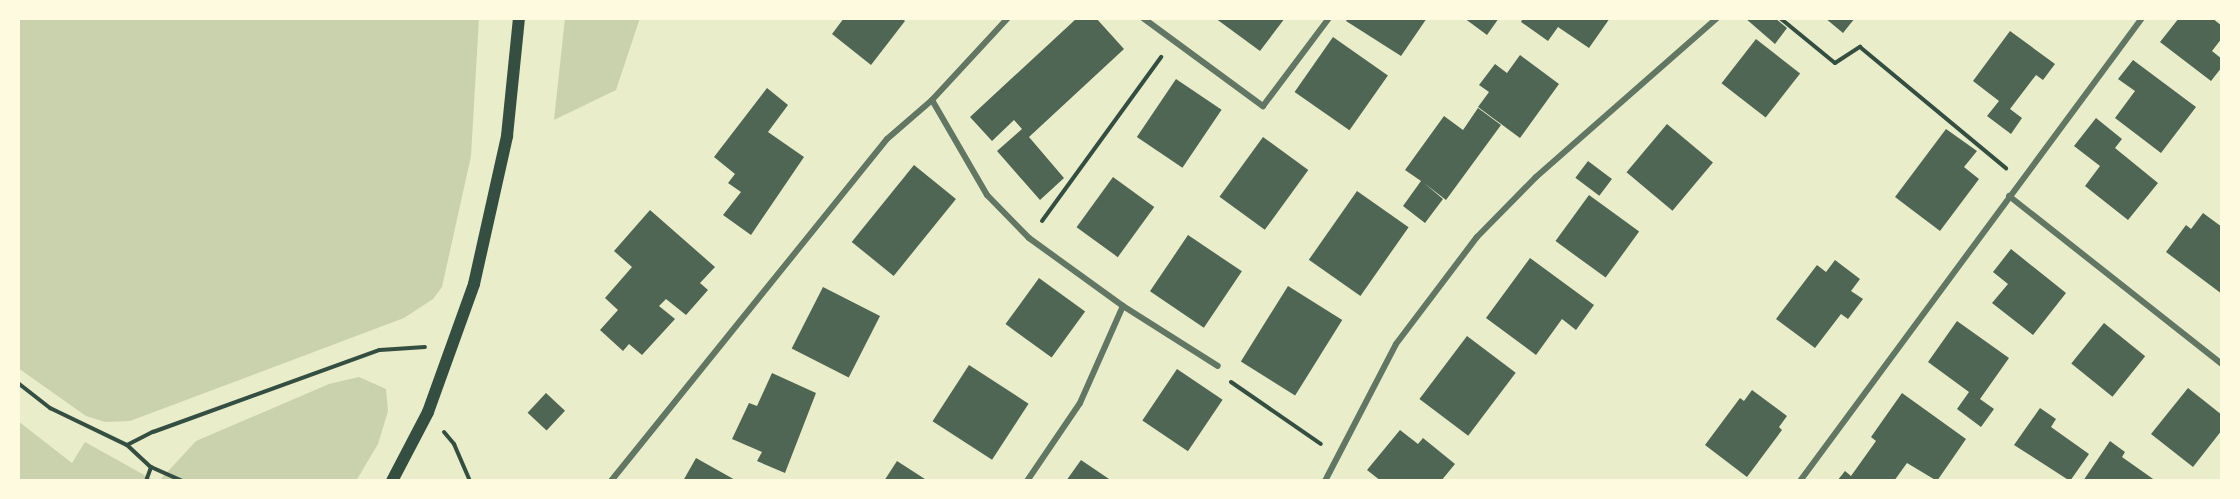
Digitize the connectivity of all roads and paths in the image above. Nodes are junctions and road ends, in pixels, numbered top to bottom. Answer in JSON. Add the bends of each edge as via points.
{"nodes":[{"id":1,"x":519,"y":18,"type":"edge"},
{"id":2,"x":1008,"y":18,"type":"edge"},
{"id":3,"x":1143,"y":18,"type":"edge"},
{"id":4,"x":1329,"y":18,"type":"edge"},
{"id":5,"x":1717,"y":18,"type":"edge"},
{"id":6,"x":1780,"y":18,"type":"edge"},
{"id":7,"x":2142,"y":18,"type":"edge"},
{"id":8,"x":1173,"y":40,"type":"junction"},
{"id":9,"x":932,"y":100,"type":"junction"},
{"id":10,"x":2020,"y":180,"type":"junction"},
{"id":11,"x":2009,"y":196,"type":"junction"},
{"id":12,"x":1029,"y":238,"type":"junction"},
{"id":13,"x":1123,"y":306,"type":"junction"},
{"id":14,"x":452,"y":351,"type":"junction"},
{"id":15,"x":2222,"y":364,"type":"edge"},
{"id":16,"x":1218,"y":366,"type":"joint"},
{"id":17,"x":18,"y":383,"type":"edge"},
{"id":18,"x":428,"y":412,"type":"junction"},
{"id":19,"x":127,"y":446,"type":"junction"},
{"id":20,"x":1337,"y":455,"type":"junction"},
{"id":21,"x":151,"y":467,"type":"junction"},
{"id":22,"x":146,"y":481,"type":"edge"},
{"id":23,"x":182,"y":481,"type":"edge"},
{"id":24,"x":392,"y":481,"type":"edge"},
{"id":25,"x":470,"y":481,"type":"edge"},
{"id":26,"x":611,"y":481,"type":"edge"},
{"id":27,"x":1027,"y":481,"type":"edge"},
{"id":28,"x":1325,"y":481,"type":"edge"},
{"id":29,"x":1800,"y":481,"type":"edge"}],
"edges":[{"from":1,"to":14,"type":"main road","via":[[501,169],[474,284]]},
{"from":2,"to":9,"type":"street"},
{"from":3,"to":8,"type":"street"},
{"from":4,"to":8,"type":"street","via":[[1263,105]]},
{"from":5,"to":20,"type":"street","via":[[1536,177],[1477,237],[1396,344]]},
{"from":6,"to":10,"type":"path","via":[[1835,63],[1860,47]]},
{"from":7,"to":10,"type":"street"},
{"from":8,"to":12,"type":"path"},
{"from":9,"to":12,"type":"street","via":[[987,195]]},
{"from":9,"to":26,"type":"street","via":[[887,140]]},
{"from":10,"to":11,"type":"street"},
{"from":11,"to":15,"type":"street"},
{"from":11,"to":29,"type":"street"},
{"from":12,"to":13,"type":"street"},
{"from":13,"to":16,"type":"street"},
{"from":13,"to":27,"type":"street","via":[[1083,396]]},
{"from":14,"to":18,"type":"main road"},
{"from":14,"to":19,"type":"path","via":[[413,345],[380,350],[153,432]]},
{"from":16,"to":20,"type":"path","via":[[1227,380]]},
{"from":17,"to":19,"type":"path","via":[[76,424]]},
{"from":18,"to":24,"type":"main road"},
{"from":18,"to":25,"type":"path","via":[[454,444]]},
{"from":19,"to":21,"type":"path"},
{"from":20,"to":28,"type":"street"},
{"from":21,"to":22,"type":"path"},
{"from":21,"to":23,"type":"path"}]}
